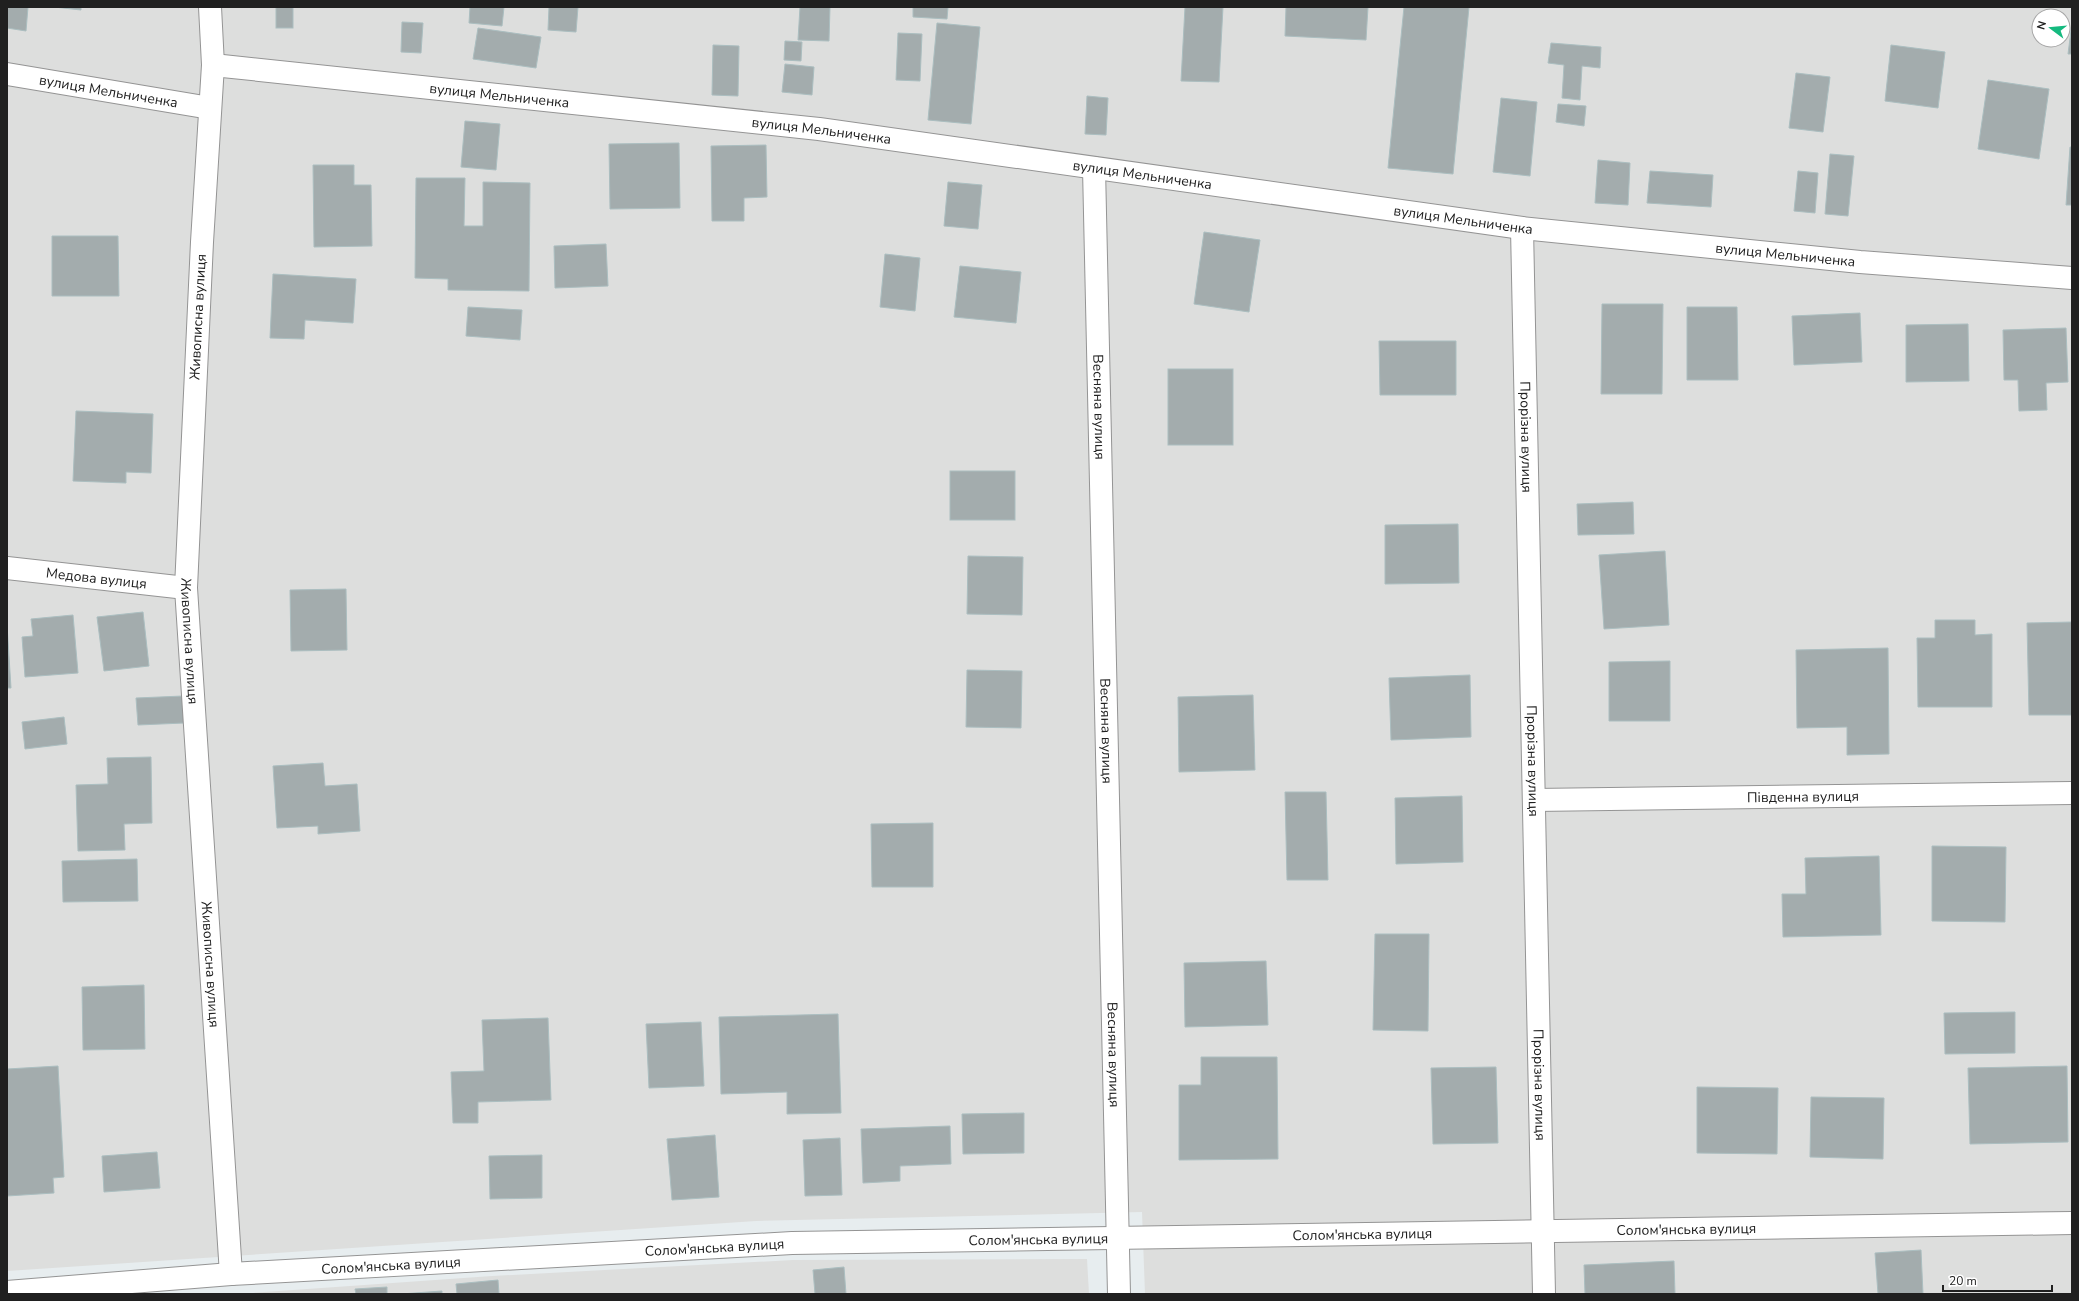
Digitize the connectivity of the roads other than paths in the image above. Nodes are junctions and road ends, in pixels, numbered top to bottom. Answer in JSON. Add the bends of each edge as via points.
{"nodes":[{"id":1,"x":210,"y":7,"type":"edge"},
{"id":2,"x":213,"y":65,"type":"junction"},
{"id":3,"x":7,"y":74,"type":"edge"},
{"id":4,"x":210,"y":108,"type":"junction"},
{"id":5,"x":1094,"y":168,"type":"junction"},
{"id":6,"x":1522,"y":228,"type":"junction"},
{"id":7,"x":2072,"y":278,"type":"edge"},
{"id":8,"x":7,"y":568,"type":"edge"},
{"id":9,"x":186,"y":588,"type":"junction"},
{"id":10,"x":2072,"y":793,"type":"edge"},
{"id":11,"x":1534,"y":800,"type":"junction"},
{"id":12,"x":2072,"y":1223,"type":"edge"},
{"id":13,"x":1544,"y":1232,"type":"junction"},
{"id":14,"x":1117,"y":1238,"type":"junction"},
{"id":15,"x":231,"y":1274,"type":"junction"},
{"id":16,"x":7,"y":1292,"type":"edge"},
{"id":17,"x":1119,"y":1294,"type":"edge"},
{"id":18,"x":1544,"y":1294,"type":"edge"}],
"edges":[{"from":1,"to":2,"type":"street","name":"Живописна вулиця"},
{"from":2,"to":4,"type":"street","name":"Живописна вулиця"},
{"from":2,"to":5,"type":"street","name":"вулиця Мельниченка","via":[[819,129]]},
{"from":3,"to":4,"type":"street","name":"вулиця Мельниченка"},
{"from":4,"to":9,"type":"street","name":"Живописна вулиця"},
{"from":5,"to":6,"type":"street","name":"вулиця Мельниченка"},
{"from":5,"to":14,"type":"street","name":"Весняна вулиця"},
{"from":6,"to":7,"type":"street","name":"вулиця Мельниченка","via":[[1860,262]]},
{"from":6,"to":11,"type":"street","name":"Прорізна вулиця"},
{"from":8,"to":9,"type":"street","name":"Медова вулиця"},
{"from":9,"to":15,"type":"street","name":"Живописна вулиця"},
{"from":10,"to":11,"type":"street","name":"Південна вулиця"},
{"from":11,"to":13,"type":"street","name":"Прорізна вулиця"},
{"from":12,"to":13,"type":"street","name":"Солом'янська вулиця"},
{"from":13,"to":14,"type":"street","name":"Солом'янська вулиця"},
{"from":13,"to":18,"type":"street","name":"Прорізна вулиця"},
{"from":14,"to":15,"type":"street","name":"Солом'янська вулиця","via":[[792,1243]]},
{"from":14,"to":17,"type":"street","name":"Весняна вулиця"},
{"from":15,"to":16,"type":"street","name":"Солом'янська вулиця"}]}
